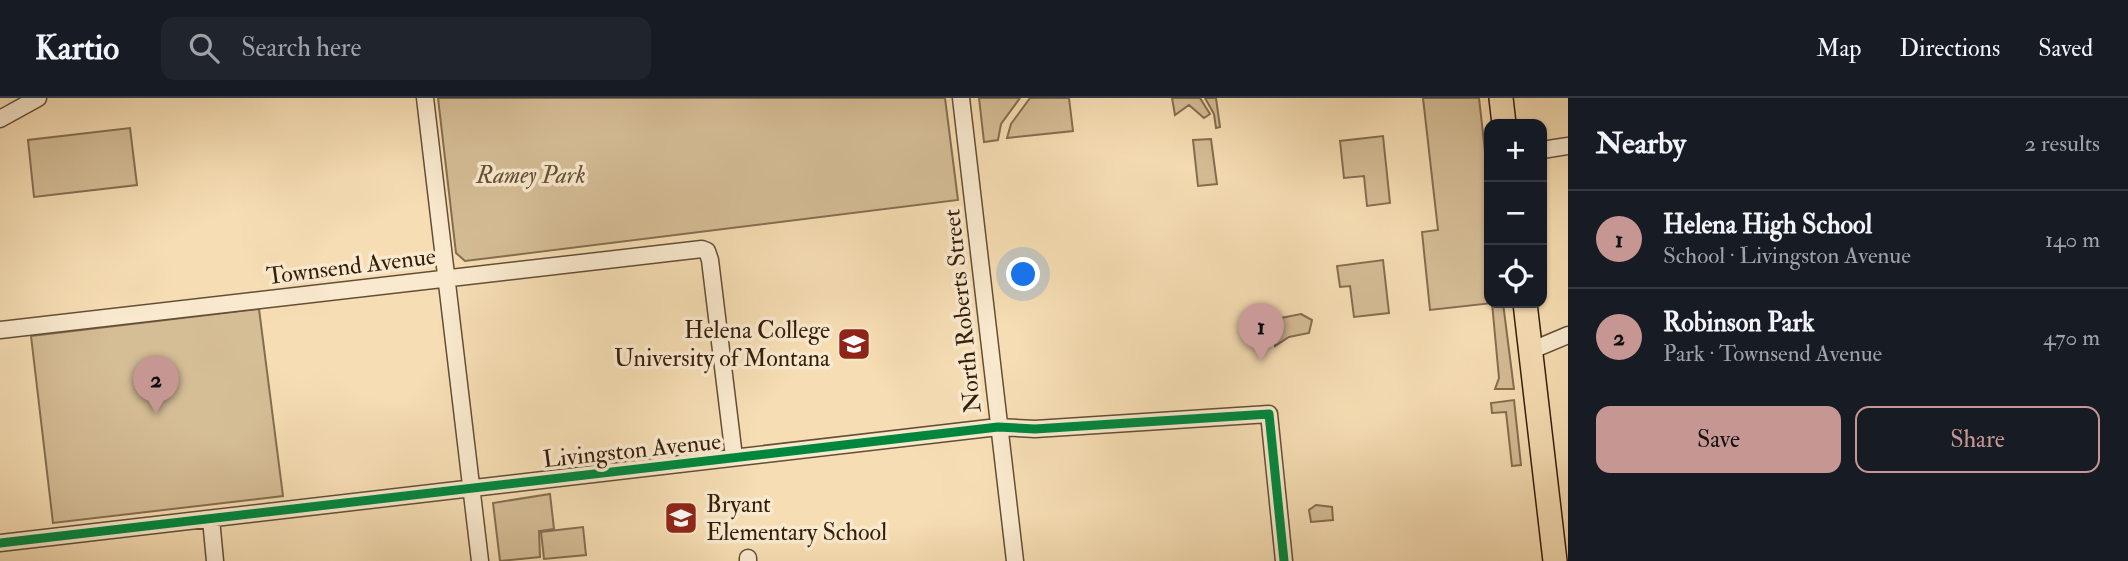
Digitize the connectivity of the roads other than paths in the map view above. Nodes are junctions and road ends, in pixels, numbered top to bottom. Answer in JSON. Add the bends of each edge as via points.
{"nodes":[{"id":1,"x":38,"y":98,"type":"edge"},
{"id":2,"x":425,"y":98,"type":"edge"},
{"id":3,"x":961,"y":98,"type":"edge"},
{"id":4,"x":1501,"y":98,"type":"edge"},
{"id":5,"x":0,"y":119,"type":"edge"},
{"id":6,"x":1503,"y":119,"type":"edge"},
{"id":7,"x":1568,"y":146,"type":"edge"},
{"id":8,"x":1547,"y":149,"type":"edge"},
{"id":9,"x":446,"y":278,"type":"junction"},
{"id":10,"x":1526,"y":308,"type":"edge"},
{"id":11,"x":0,"y":330,"type":"edge"},
{"id":12,"x":1568,"y":335,"type":"edge"},
{"id":13,"x":1530,"y":351,"type":"junction"},
{"id":14,"x":998,"y":427,"type":"junction"},
{"id":15,"x":734,"y":457,"type":"junction"},
{"id":16,"x":471,"y":487,"type":"junction"},
{"id":17,"x":211,"y":519,"type":"junction"},
{"id":18,"x":0,"y":542,"type":"edge"},
{"id":19,"x":215,"y":561,"type":"edge"},
{"id":20,"x":480,"y":561,"type":"edge"},
{"id":21,"x":1015,"y":561,"type":"edge"},
{"id":22,"x":1284,"y":561,"type":"edge"},
{"id":23,"x":1555,"y":561,"type":"edge"}],
"edges":[{"from":1,"to":5,"type":"street"},
{"from":2,"to":9,"type":"street"},
{"from":3,"to":14,"type":"street","name":"North Roberts Street"},
{"from":4,"to":6,"type":"highway"},
{"from":7,"to":8,"type":"street"},
{"from":9,"to":11,"type":"street","name":"Townsend Avenue"},
{"from":9,"to":15,"type":"street","name":"Townsend Avenue","via":[[707,251]]},
{"from":9,"to":16,"type":"street"},
{"from":10,"to":13,"type":"highway"},
{"from":12,"to":13,"type":"street"},
{"from":13,"to":23,"type":"highway"},
{"from":14,"to":15,"type":"street","name":"Livingston Avenue"},
{"from":14,"to":21,"type":"street","name":"North Roberts Street"},
{"from":14,"to":22,"type":"street","name":"Livingston Avenue","via":[[1035,429],[1269,414]]},
{"from":15,"to":16,"type":"street","name":"Livingston Avenue"},
{"from":16,"to":17,"type":"street","name":"Livingston Avenue"},
{"from":16,"to":20,"type":"street"},
{"from":17,"to":18,"type":"street","name":"Livingston Avenue"},
{"from":17,"to":19,"type":"street"}]}
